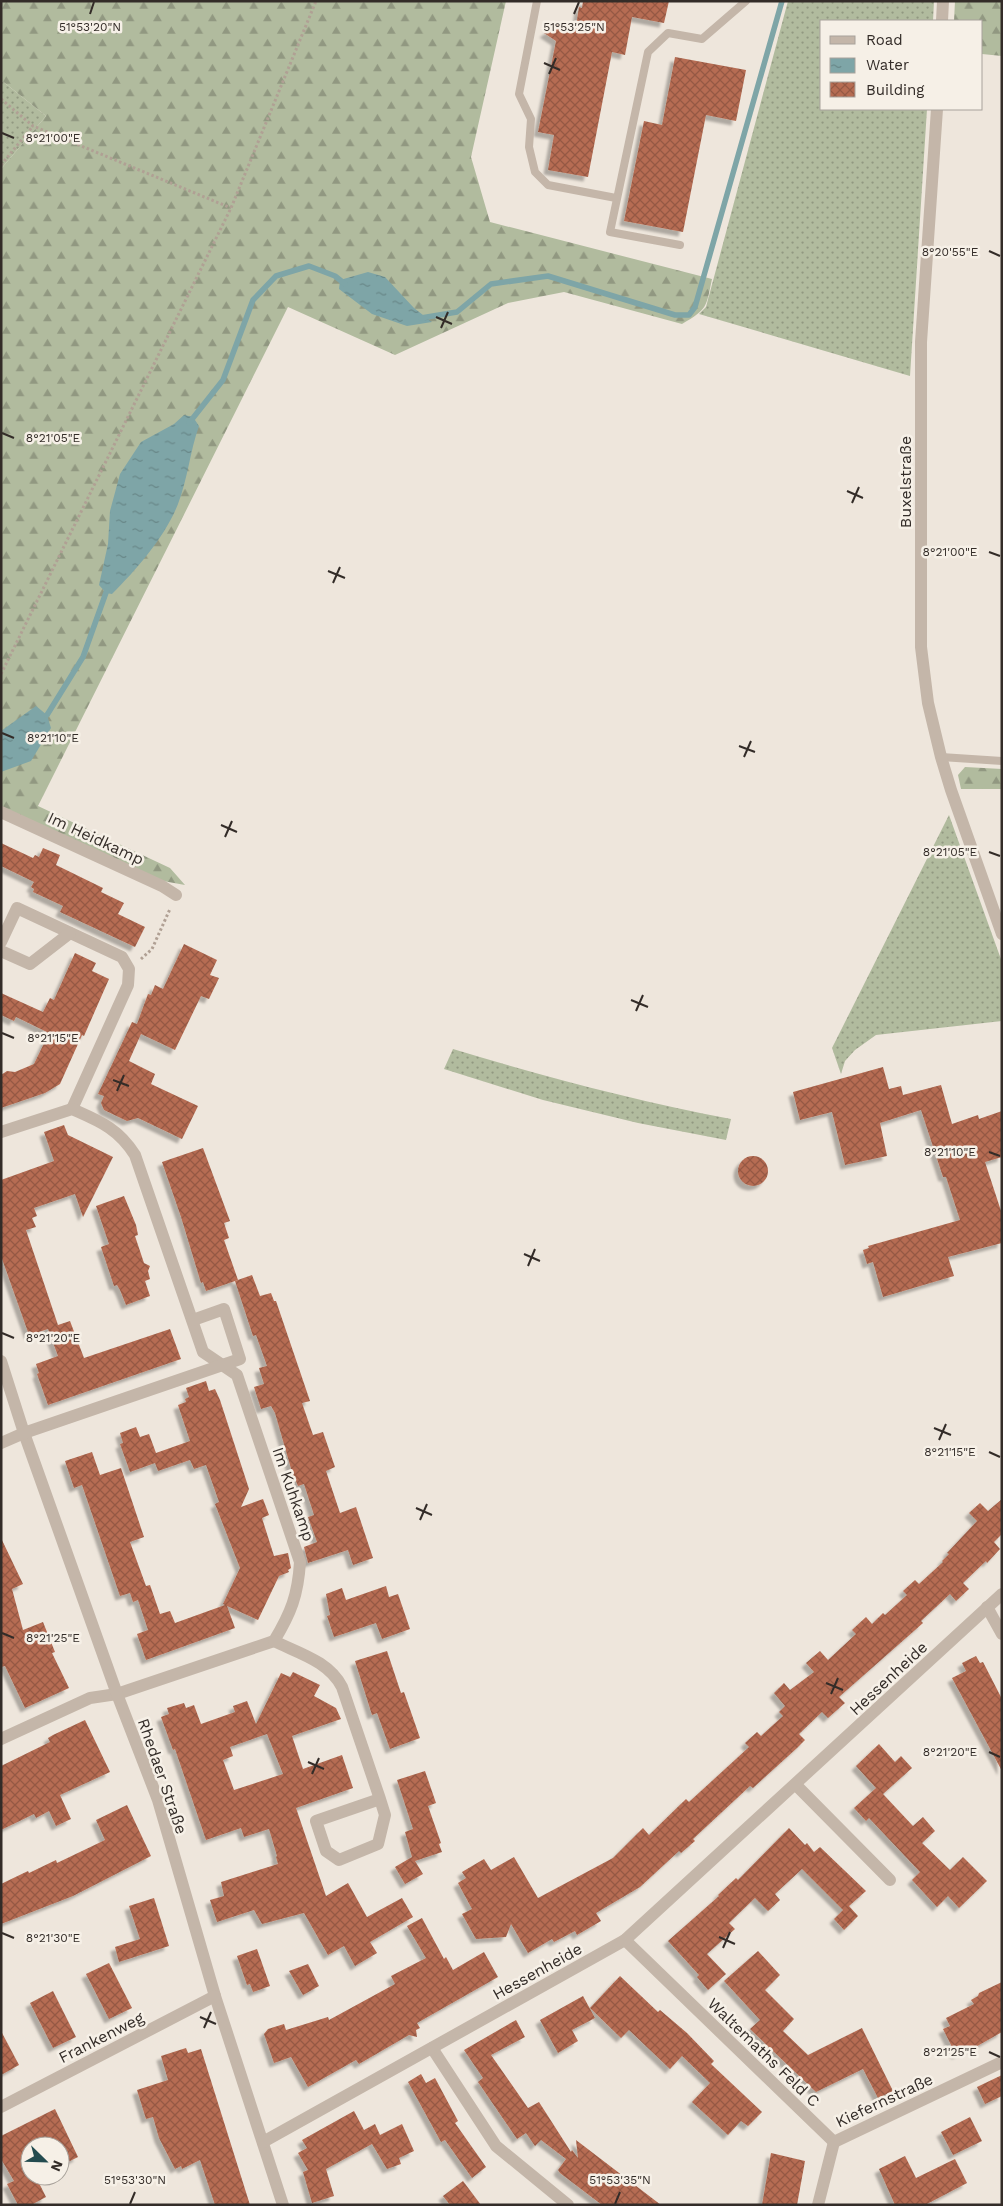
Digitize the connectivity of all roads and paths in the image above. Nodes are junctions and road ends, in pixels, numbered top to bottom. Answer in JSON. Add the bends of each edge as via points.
{"nodes":[{"id":1,"x":316,"y":1,"type":"edge"},
{"id":2,"x":537,"y":1,"type":"edge"},
{"id":3,"x":746,"y":1,"type":"edge"},
{"id":4,"x":944,"y":1,"type":"edge"},
{"id":5,"x":942,"y":20,"type":"edge"},
{"id":6,"x":1,"y":99,"type":"edge"},
{"id":7,"x":937,"y":110,"type":"edge"},
{"id":8,"x":33,"y":126,"type":"junction"},
{"id":9,"x":1,"y":165,"type":"edge"},
{"id":10,"x":616,"y":198,"type":"junction"},
{"id":11,"x":231,"y":208,"type":"junction"},
{"id":12,"x":680,"y":245,"type":"dead end"},
{"id":13,"x":1,"y":674,"type":"edge"},
{"id":14,"x":941,"y":756,"type":"junction"},
{"id":15,"x":1002,"y":761,"type":"edge"},
{"id":16,"x":1,"y":812,"type":"edge"},
{"id":17,"x":176,"y":895,"type":"joint"},
{"id":18,"x":70,"y":933,"type":"junction"},
{"id":19,"x":1002,"y":934,"type":"edge"},
{"id":20,"x":1,"y":942,"type":"edge"},
{"id":21,"x":1,"y":951,"type":"edge"},
{"id":22,"x":129,"y":969,"type":"junction"},
{"id":23,"x":72,"y":1108,"type":"junction"},
{"id":24,"x":1,"y":1132,"type":"edge"},
{"id":25,"x":193,"y":1320,"type":"junction"},
{"id":26,"x":1,"y":1361,"type":"edge"},
{"id":27,"x":221,"y":1365,"type":"junction"},
{"id":28,"x":24,"y":1433,"type":"junction"},
{"id":29,"x":1,"y":1443,"type":"edge"},
{"id":30,"x":1002,"y":1594,"type":"edge"},
{"id":31,"x":988,"y":1608,"type":"junction"},
{"id":32,"x":1002,"y":1634,"type":"edge"},
{"id":33,"x":274,"y":1641,"type":"junction"},
{"id":34,"x":117,"y":1694,"type":"junction"},
{"id":35,"x":1,"y":1739,"type":"edge"},
{"id":36,"x":796,"y":1785,"type":"junction"},
{"id":37,"x":380,"y":1799,"type":"junction"},
{"id":38,"x":890,"y":1880,"type":"dead end"},
{"id":39,"x":625,"y":1940,"type":"junction"},
{"id":40,"x":215,"y":1996,"type":"junction"},
{"id":41,"x":432,"y":2048,"type":"junction"},
{"id":42,"x":1002,"y":2062,"type":"edge"},
{"id":43,"x":1,"y":2107,"type":"edge"},
{"id":44,"x":263,"y":2142,"type":"junction"},
{"id":45,"x":834,"y":2142,"type":"junction"},
{"id":46,"x":283,"y":2205,"type":"edge"},
{"id":47,"x":568,"y":2205,"type":"edge"},
{"id":48,"x":818,"y":2205,"type":"edge"}],
"edges":[{"from":1,"to":11,"type":"path"},
{"from":2,"to":10,"type":"lane","via":[[519,94],[531,119],[529,147],[535,172],[548,185]]},
{"from":3,"to":10,"type":"lane","via":[[702,39],[668,33],[648,52]]},
{"from":4,"to":5,"type":"street"},
{"from":6,"to":8,"type":"path"},
{"from":7,"to":14,"type":"street","name":"Buxelstraße","via":[[921,342],[921,647],[928,703]]},
{"from":8,"to":9,"type":"path"},
{"from":8,"to":11,"type":"path"},
{"from":10,"to":12,"type":"lane","via":[[610,232]]},
{"from":11,"to":13,"type":"path"},
{"from":14,"to":15,"type":"lane"},
{"from":14,"to":19,"type":"street","name":"Buxelstraße"},
{"from":16,"to":17,"type":"street","name":"Im Heidkamp"},
{"from":17,"to":22,"type":"path","via":[[152,949]]},
{"from":18,"to":20,"type":"street","via":[[17,908]]},
{"from":18,"to":21,"type":"street","via":[[30,964]]},
{"from":18,"to":22,"type":"street","via":[[122,957]]},
{"from":22,"to":23,"type":"street","via":[[128,985]]},
{"from":23,"to":24,"type":"street"},
{"from":23,"to":25,"type":"street","name":"Im Kuhkamp","via":[[106,1124],[125,1139],[135,1155]]},
{"from":25,"to":27,"type":"street","name":"Im Kuhkamp","via":[[203,1352]]},
{"from":25,"to":27,"type":"street","via":[[224,1309],[240,1359]]},
{"from":26,"to":28,"type":"street","name":"Rhedaer Straße"},
{"from":27,"to":28,"type":"street"},
{"from":27,"to":33,"type":"street","name":"Im Kuhkamp","via":[[237,1375],[300,1562],[299,1587],[290,1613]]},
{"from":28,"to":29,"type":"street"},
{"from":28,"to":34,"type":"street","name":"Rhedaer Straße"},
{"from":30,"to":31,"type":"street","name":"Hessenheide"},
{"from":31,"to":32,"type":"street"},
{"from":31,"to":36,"type":"street","name":"Hessenheide"},
{"from":33,"to":34,"type":"street"},
{"from":33,"to":37,"type":"street","via":[[326,1666],[336,1675]]},
{"from":34,"to":35,"type":"street","via":[[90,1698]]},
{"from":34,"to":40,"type":"street","name":"Rhedaer Straße","via":[[158,1800]]},
{"from":36,"to":38,"type":"street"},
{"from":36,"to":39,"type":"street","name":"Hessenheide"},
{"from":37,"to":37,"type":"street","via":[[316,1821],[326,1851],[339,1860],[378,1844],[384,1815]]},
{"from":39,"to":41,"type":"street","name":"Hessenheide"},
{"from":39,"to":45,"type":"street","name":"Waltemaths Feld C"},
{"from":40,"to":43,"type":"street","name":"Frankenweg"},
{"from":40,"to":44,"type":"street","name":"Rhedaer Straße"},
{"from":41,"to":44,"type":"street","name":"Hessenheide"},
{"from":41,"to":47,"type":"street","via":[[496,2146]]},
{"from":42,"to":45,"type":"street","name":"Kiefernstraße"},
{"from":44,"to":46,"type":"street","name":"Rhedaer Straße"},
{"from":45,"to":48,"type":"street"}]}
